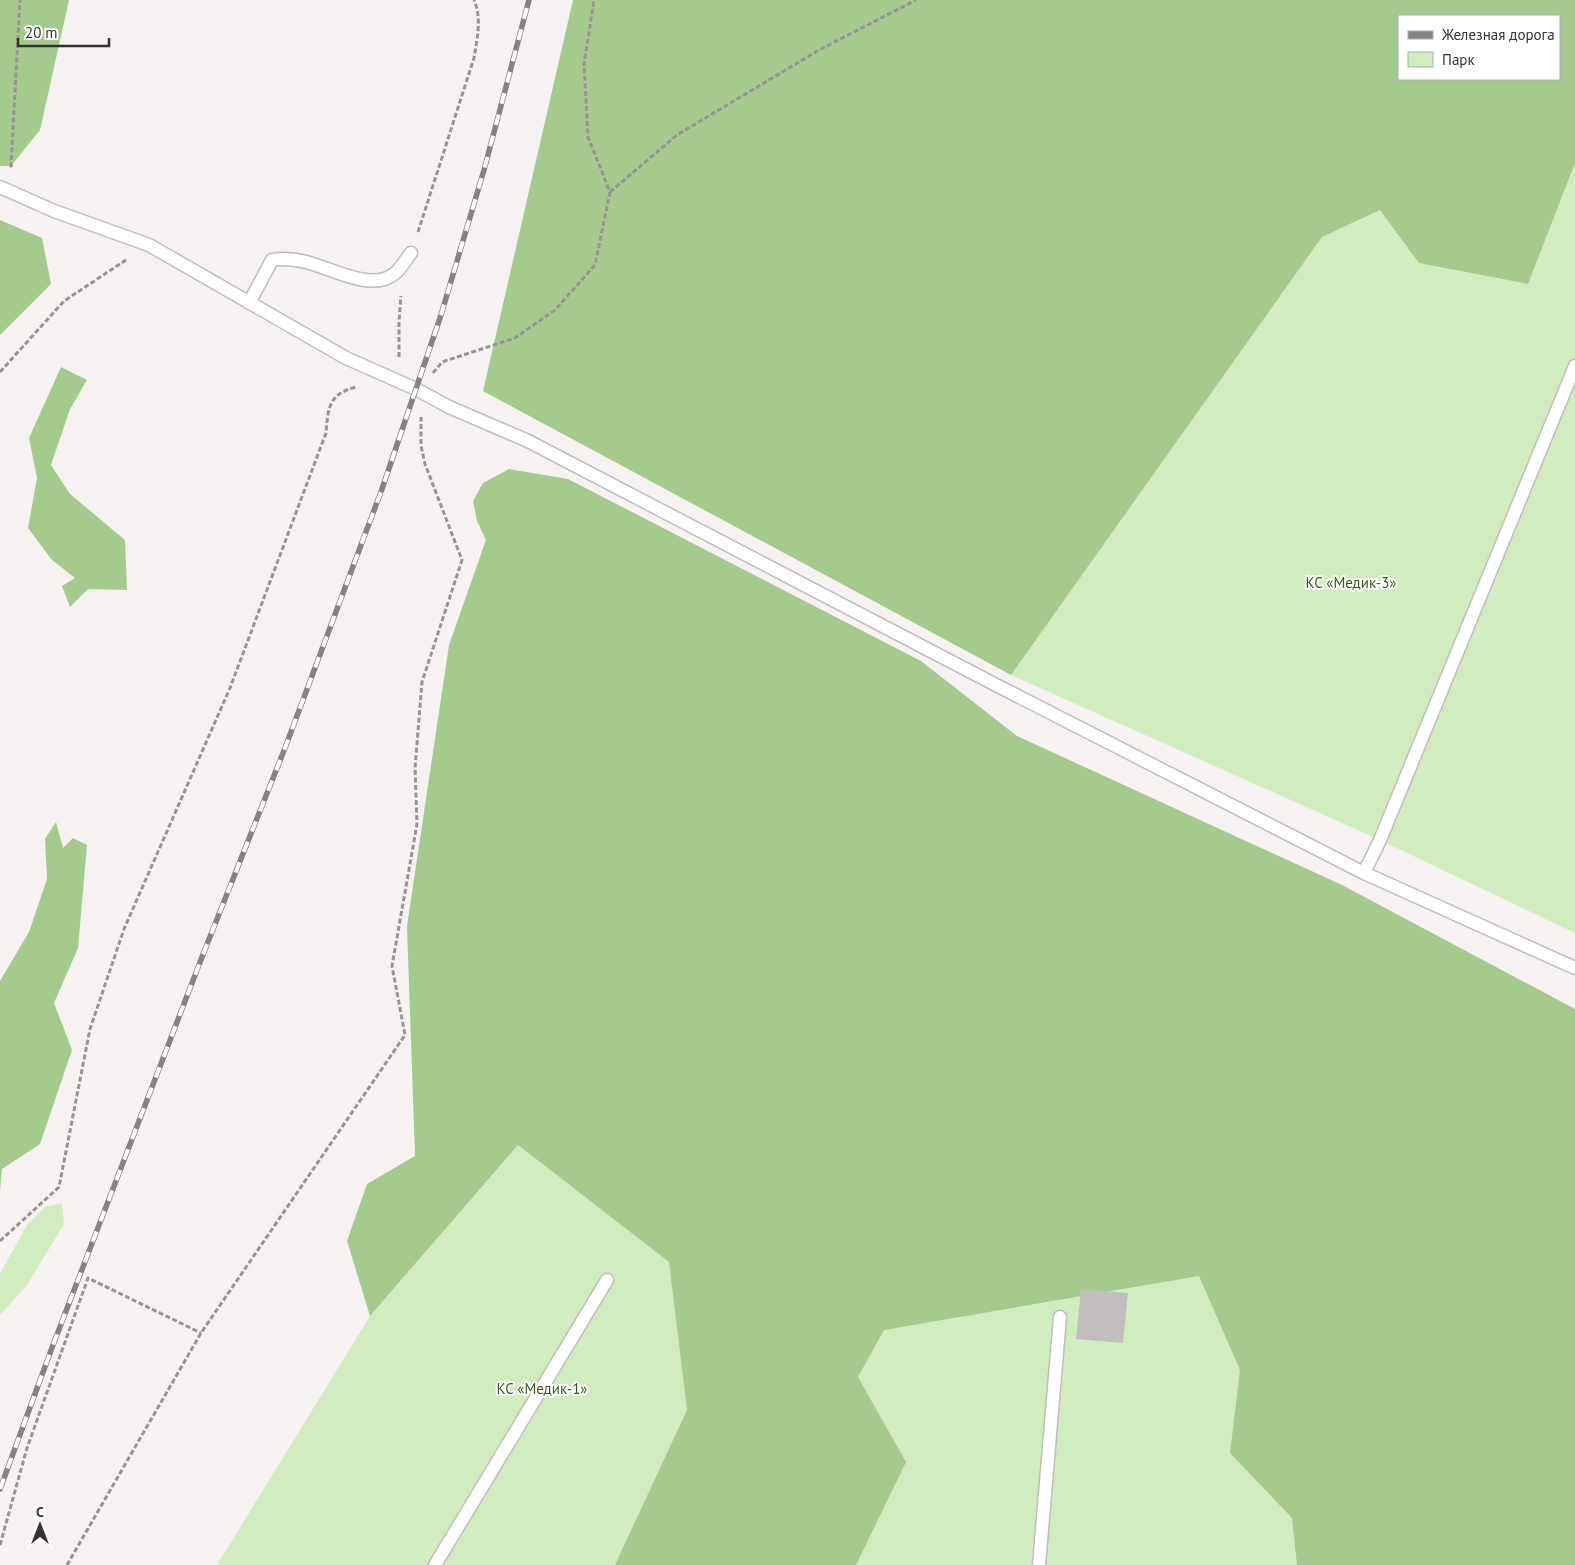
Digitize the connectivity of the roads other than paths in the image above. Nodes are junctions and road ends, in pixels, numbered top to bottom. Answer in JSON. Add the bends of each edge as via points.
{"nodes":[{"id":1,"x":0,"y":187,"type":"edge"},
{"id":2,"x":411,"y":253,"type":"road end"},
{"id":3,"x":249,"y":303,"type":"junction"},
{"id":4,"x":1575,"y":366,"type":"edge"},
{"id":5,"x":1364,"y":873,"type":"junction"},
{"id":6,"x":1575,"y":968,"type":"edge"},
{"id":7,"x":606,"y":1280,"type":"dead end"},
{"id":8,"x":1060,"y":1317,"type":"dead end"},
{"id":9,"x":435,"y":1565,"type":"edge"},
{"id":10,"x":1039,"y":1565,"type":"edge"}],
"edges":[{"from":1,"to":3,"type":"lane","via":[[54,211],[150,245]]},
{"from":2,"to":3,"type":"lane","via":[[395,274],[379,281],[361,280],[306,262],[283,258],[272,260]]},
{"from":3,"to":5,"type":"lane","via":[[346,358],[528,441]]},
{"from":4,"to":5,"type":"lane"},
{"from":5,"to":6,"type":"lane"},
{"from":7,"to":9,"type":"lane"},
{"from":8,"to":10,"type":"lane"}]}
